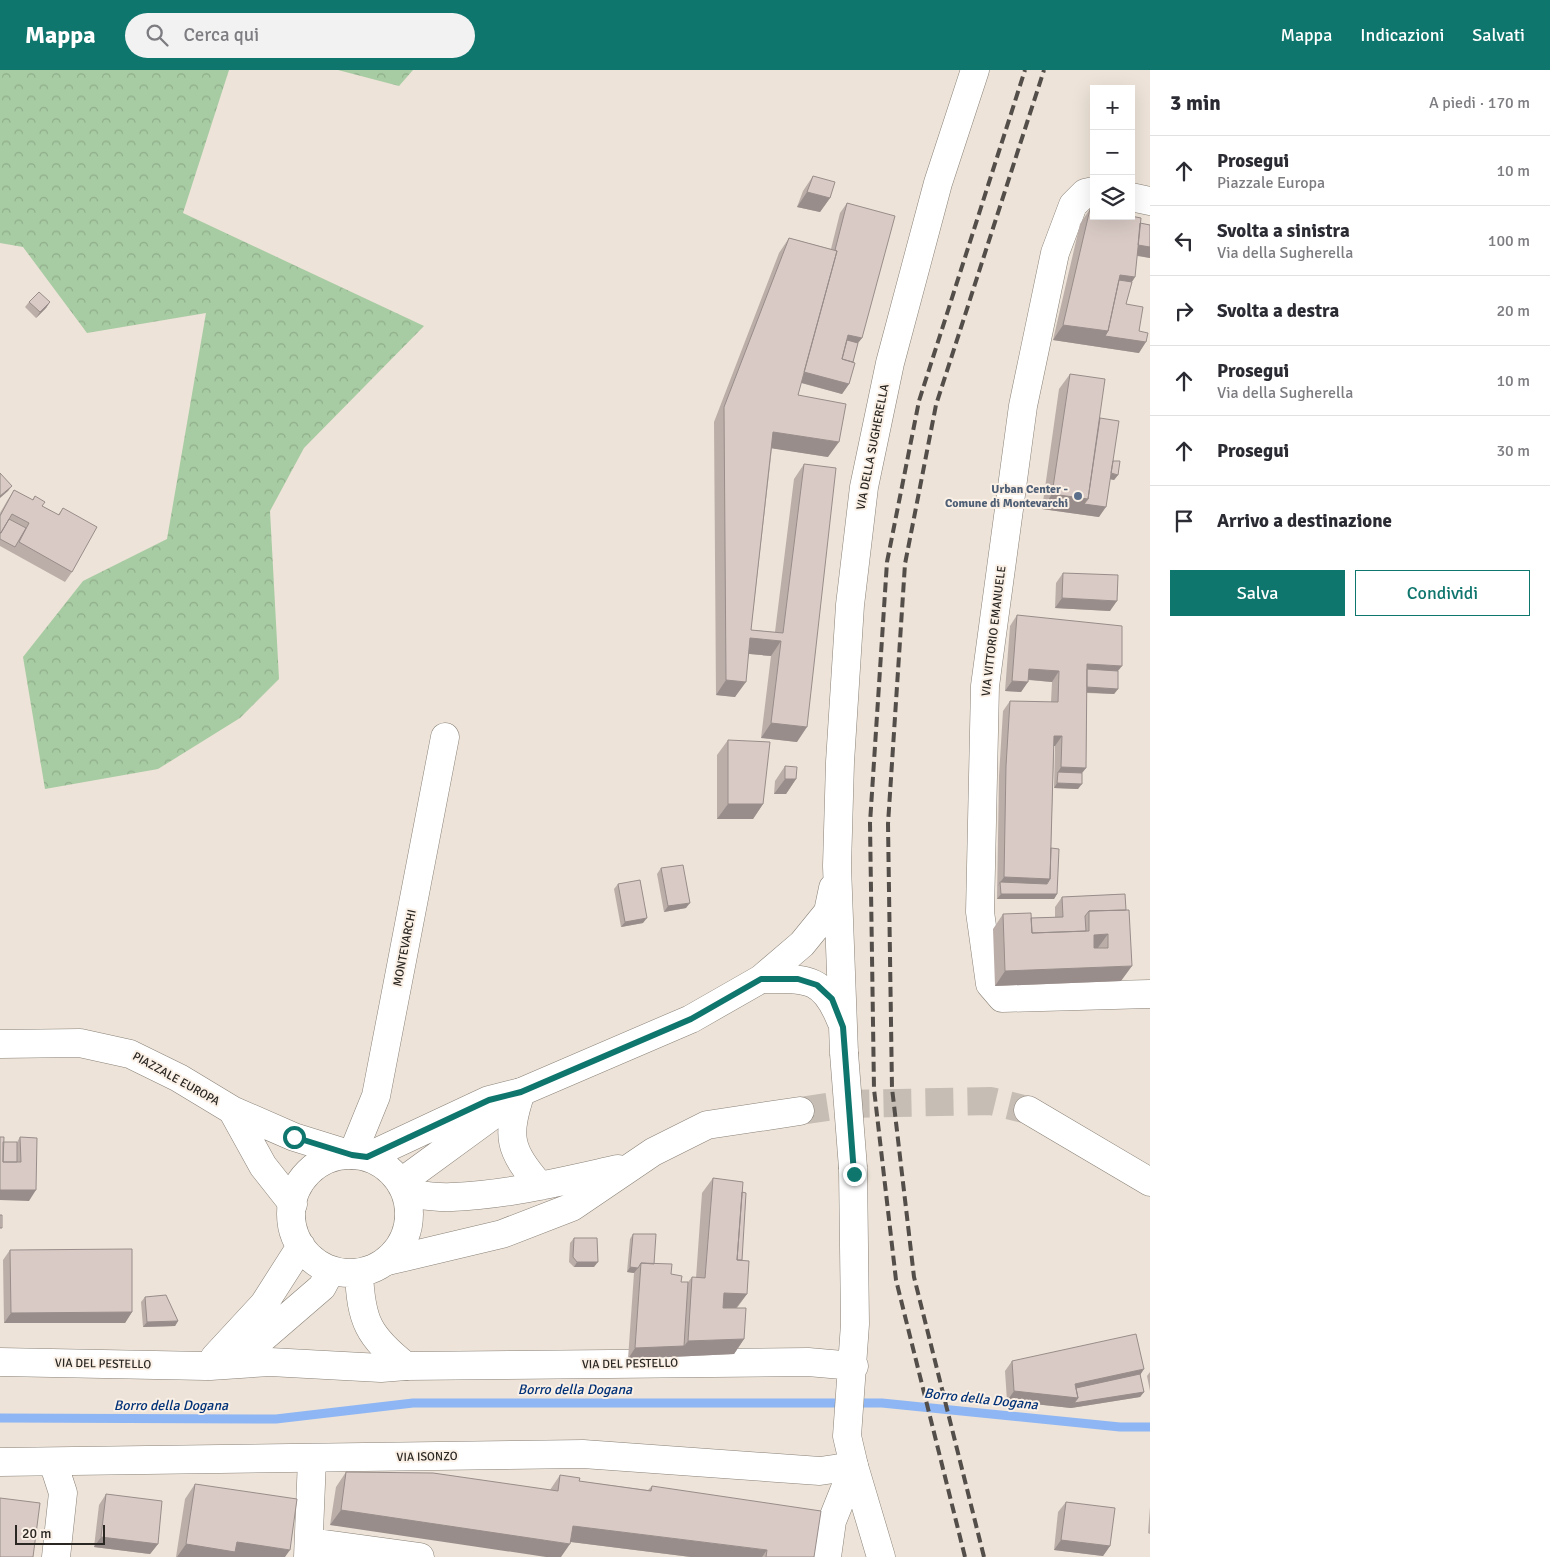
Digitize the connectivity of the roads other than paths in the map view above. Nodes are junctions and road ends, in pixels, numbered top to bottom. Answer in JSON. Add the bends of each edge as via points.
{"nodes":[{"id":1,"x":975,"y":70,"type":"edge"},
{"id":2,"x":1090,"y":192,"type":"edge"},
{"id":3,"x":1135,"y":198,"type":"edge"},
{"id":4,"x":1150,"y":201,"type":"edge"},
{"id":5,"x":445,"y":737,"type":"dead end"},
{"id":6,"x":837,"y":866,"type":"junction"},
{"id":7,"x":761,"y":979,"type":"junction"},
{"id":8,"x":1150,"y":994,"type":"edge"},
{"id":9,"x":843,"y":1040,"type":"junction"},
{"id":10,"x":0,"y":1044,"type":"edge"},
{"id":11,"x":521,"y":1092,"type":"junction"},
{"id":12,"x":232,"y":1110,"type":"junction"},
{"id":13,"x":1028,"y":1110,"type":"tunnel mouth"},
{"id":14,"x":800,"y":1111,"type":"tunnel mouth"},
{"id":15,"x":360,"y":1156,"type":"junction"},
{"id":16,"x":634,"y":1165,"type":"junction"},
{"id":17,"x":1150,"y":1182,"type":"edge"},
{"id":18,"x":540,"y":1186,"type":"junction"},
{"id":19,"x":403,"y":1188,"type":"junction"},
{"id":20,"x":292,"y":1204,"type":"junction"},
{"id":21,"x":301,"y":1246,"type":"junction"},
{"id":22,"x":388,"y":1261,"type":"junction"},
{"id":23,"x":331,"y":1270,"type":"junction"},
{"id":24,"x":359,"y":1273,"type":"junction"},
{"id":25,"x":0,"y":1362,"type":"edge"},
{"id":26,"x":206,"y":1366,"type":"junction"},
{"id":27,"x":406,"y":1366,"type":"junction"},
{"id":28,"x":853,"y":1377,"type":"junction"},
{"id":29,"x":312,"y":1459,"type":"junction"},
{"id":30,"x":0,"y":1462,"type":"edge"},
{"id":31,"x":53,"y":1462,"type":"junction"},
{"id":32,"x":854,"y":1466,"type":"junction"},
{"id":33,"x":309,"y":1549,"type":"edge"},
{"id":34,"x":56,"y":1557,"type":"edge"},
{"id":35,"x":420,"y":1557,"type":"edge"},
{"id":36,"x":827,"y":1557,"type":"edge"},
{"id":37,"x":881,"y":1557,"type":"edge"}],
"edges":[{"from":1,"to":6,"type":"street","name":"VIA DELLA SUGHERELLA","via":[[938,183],[897,335],[864,487],[850,605]]},
{"from":2,"to":8,"type":"street","name":"VIA VITTORIO EMANUELE","via":[[1084,193],[1073,205],[1055,253],[1023,406],[985,686],[980,912],[990,984],[1002,998]]},
{"from":3,"to":4,"type":"street"},
{"from":5,"to":15,"type":"street","name":"MONTEVARCHI","via":[[376,1096]]},
{"from":6,"to":7,"type":"street","name":"VIA DELLA SUGHERELLA","via":[[828,912],[802,944]]},
{"from":6,"to":9,"type":"street","name":"VIA DELLA SUGHERELLA"},
{"from":7,"to":9,"type":"street","via":[[798,979],[817,985],[832,999]]},
{"from":7,"to":11,"type":"street","name":"VIA DELLA SUGHERELLA","via":[[691,1019]]},
{"from":9,"to":28,"type":"street","bridge":true,"via":[[853,1168]]},
{"from":10,"to":12,"type":"street","name":"PIAZZALE EUROPA","via":[[80,1042],[130,1054]]},
{"from":11,"to":15,"type":"street","name":"VIA DELLA SUGHERELLA","via":[[489,1100]]},
{"from":11,"to":18,"type":"street","via":[[512,1117],[511,1136],[518,1159]]},
{"from":11,"to":19,"type":"street","name":"VIA DELLA SUGHERELLA"},
{"from":12,"to":15,"type":"street","name":"PIAZZALE EUROPA","via":[[294,1137]]},
{"from":12,"to":20,"type":"street","name":"PIAZZALE EUROPA","via":[[263,1166]]},
{"from":13,"to":17,"type":"street"},
{"from":14,"to":16,"type":"street","via":[[707,1125]]},
{"from":15,"to":19,"type":"street","via":[[380,1163]]},
{"from":15,"to":20,"type":"street","via":[[336,1157],[314,1169],[298,1188]]},
{"from":16,"to":18,"type":"street"},
{"from":16,"to":22,"type":"street","via":[[572,1207],[502,1234]]},
{"from":18,"to":19,"type":"street","via":[[450,1198]]},
{"from":19,"to":22,"type":"street","via":[[410,1211],[408,1230]]},
{"from":20,"to":21,"type":"street","via":[[292,1218]]},
{"from":21,"to":23,"type":"street","via":[[314,1260]]},
{"from":21,"to":26,"type":"street","via":[[264,1304]]},
{"from":22,"to":24,"type":"street"},
{"from":23,"to":24,"type":"street"},
{"from":23,"to":26,"type":"street","name":"VIA DEL PESTELLO","via":[[322,1287],[264,1337],[245,1350]]},
{"from":24,"to":27,"type":"street","via":[[360,1303],[367,1325],[388,1352]]},
{"from":25,"to":26,"type":"street","name":"VIA DEL PESTELLO"},
{"from":26,"to":27,"type":"street","name":"VIA DEL PESTELLO","via":[[270,1362],[381,1368]]},
{"from":27,"to":28,"type":"street","name":"VIA DEL PESTELLO","via":[[808,1362]]},
{"from":28,"to":32,"type":"street","via":[[848,1436]]},
{"from":29,"to":31,"type":"street","name":"VIA ISONZO"},
{"from":29,"to":32,"type":"street","name":"VIA ISONZO","via":[[583,1454],[820,1471]]},
{"from":29,"to":33,"type":"street"},
{"from":30,"to":31,"type":"street","name":"VIA ISONZO"},
{"from":31,"to":34,"type":"street","via":[[63,1493]]},
{"from":32,"to":36,"type":"street","via":[[832,1521]]},
{"from":32,"to":37,"type":"street"},
{"from":33,"to":35,"type":"street"}]}
